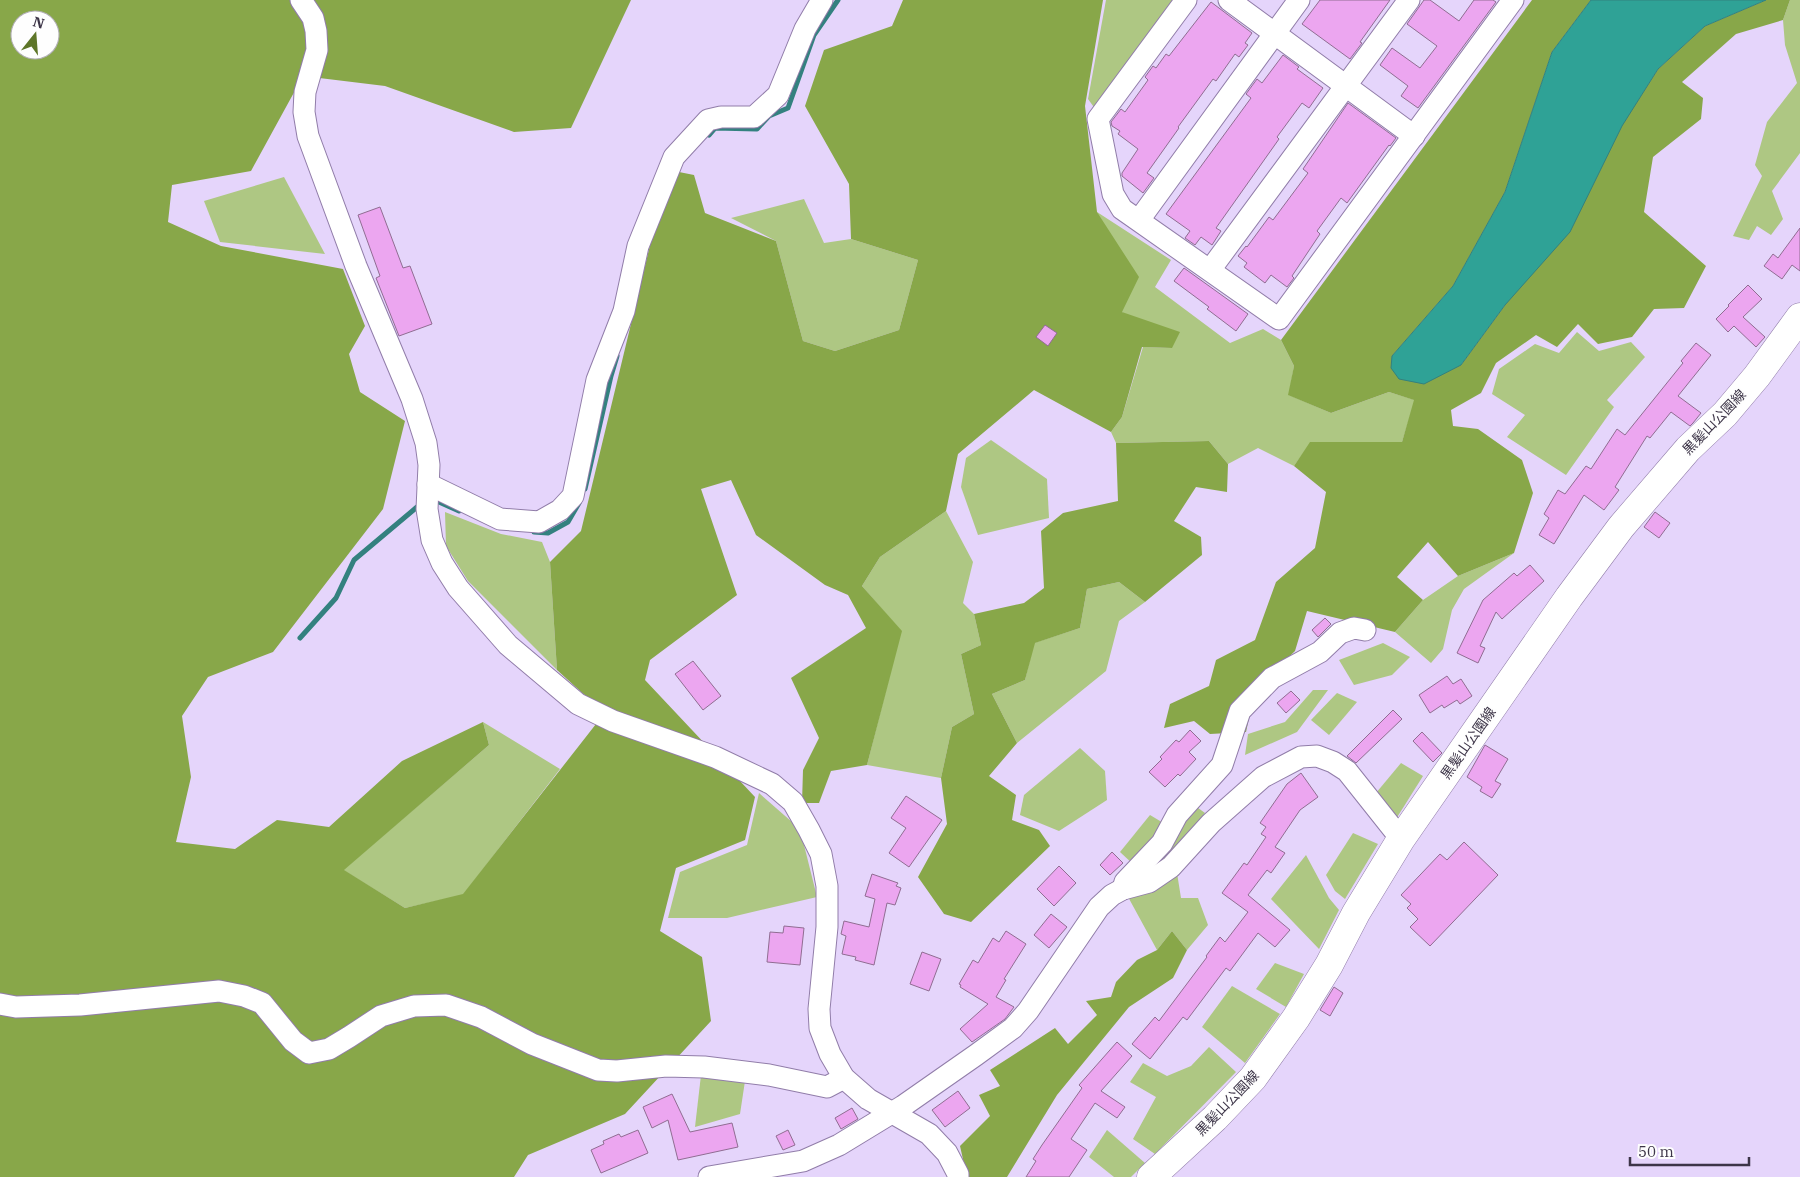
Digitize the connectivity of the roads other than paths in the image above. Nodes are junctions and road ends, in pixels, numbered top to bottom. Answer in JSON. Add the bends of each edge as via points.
{"nodes":[{"id":1,"x":301,"y":0,"type":"edge"},
{"id":2,"x":822,"y":0,"type":"edge"},
{"id":3,"x":1186,"y":0,"type":"edge"},
{"id":4,"x":1228,"y":0,"type":"edge"},
{"id":5,"x":1298,"y":0,"type":"edge"},
{"id":6,"x":1409,"y":0,"type":"edge"},
{"id":7,"x":1513,"y":0,"type":"edge"},
{"id":8,"x":1274,"y":34,"type":"junction"},
{"id":9,"x":1347,"y":87,"type":"junction"},
{"id":10,"x":1414,"y":136,"type":"junction"},
{"id":11,"x":1139,"y":220,"type":"junction"},
{"id":12,"x":1210,"y":270,"type":"junction"},
{"id":13,"x":1800,"y":317,"type":"edge"},
{"id":14,"x":428,"y":484,"type":"junction"},
{"id":15,"x":1365,"y":630,"type":"dead end"},
{"id":16,"x":1402,"y":839,"type":"junction"},
{"id":17,"x":1123,"y":889,"type":"junction"},
{"id":18,"x":0,"y":1004,"type":"edge"},
{"id":19,"x":844,"y":1078,"type":"junction"},
{"id":20,"x":892,"y":1112,"type":"junction"},
{"id":21,"x":709,"y":1177,"type":"edge"},
{"id":22,"x":958,"y":1177,"type":"edge"},
{"id":23,"x":1151,"y":1177,"type":"edge"}],
"edges":[{"from":1,"to":14,"type":"street","via":[[312,18],[317,50],[305,92],[308,136],[356,266],[412,399],[426,443]]},
{"from":2,"to":14,"type":"street","via":[[805,29],[778,96],[754,117],[721,116],[708,120],[674,157],[638,246],[624,311],[598,380],[573,496],[560,510],[539,522],[500,519]]},
{"from":3,"to":11,"type":"street","via":[[1098,119],[1113,194],[1122,209]]},
{"from":4,"to":8,"type":"street"},
{"from":5,"to":8,"type":"street"},
{"from":6,"to":9,"type":"street"},
{"from":7,"to":10,"type":"street"},
{"from":8,"to":9,"type":"street"},
{"from":8,"to":11,"type":"street"},
{"from":9,"to":10,"type":"street"},
{"from":9,"to":12,"type":"street"},
{"from":10,"to":12,"type":"street","via":[[1279,319]]},
{"from":11,"to":12,"type":"street"},
{"from":13,"to":16,"type":"main road","name":"黒髪山公園線","via":[[1726,414],[1688,449],[1622,527],[1569,597]]},
{"from":14,"to":19,"type":"street","via":[[426,509],[432,540],[442,563],[458,588],[508,645],[578,704],[614,721],[715,757],[772,784],[793,802],[821,854],[827,886],[819,1019],[830,1054]]},
{"from":15,"to":17,"type":"street","via":[[1354,628],[1340,633],[1320,652],[1272,678],[1240,711],[1222,765],[1177,815],[1162,844],[1125,882]]},
{"from":16,"to":17,"type":"street","via":[[1347,771],[1317,756],[1301,757],[1263,777],[1211,823],[1171,867],[1149,882]]},
{"from":16,"to":23,"type":"main road","name":"黒髪山公園線","via":[[1356,913],[1329,965],[1253,1078]]},
{"from":17,"to":20,"type":"street","via":[[1099,908],[1013,1028]]},
{"from":18,"to":19,"type":"street","via":[[16,1007],[80,1005],[219,991],[262,1003],[293,1041],[309,1053],[349,1038],[381,1016],[414,1006],[446,1005],[481,1017],[532,1044],[598,1070],[704,1067],[769,1075],[826,1087]]},
{"from":19,"to":20,"type":"street","via":[[868,1099]]},
{"from":20,"to":21,"type":"street","via":[[839,1145],[803,1161]]},
{"from":20,"to":22,"type":"street","via":[[929,1134],[947,1153]]}]}
